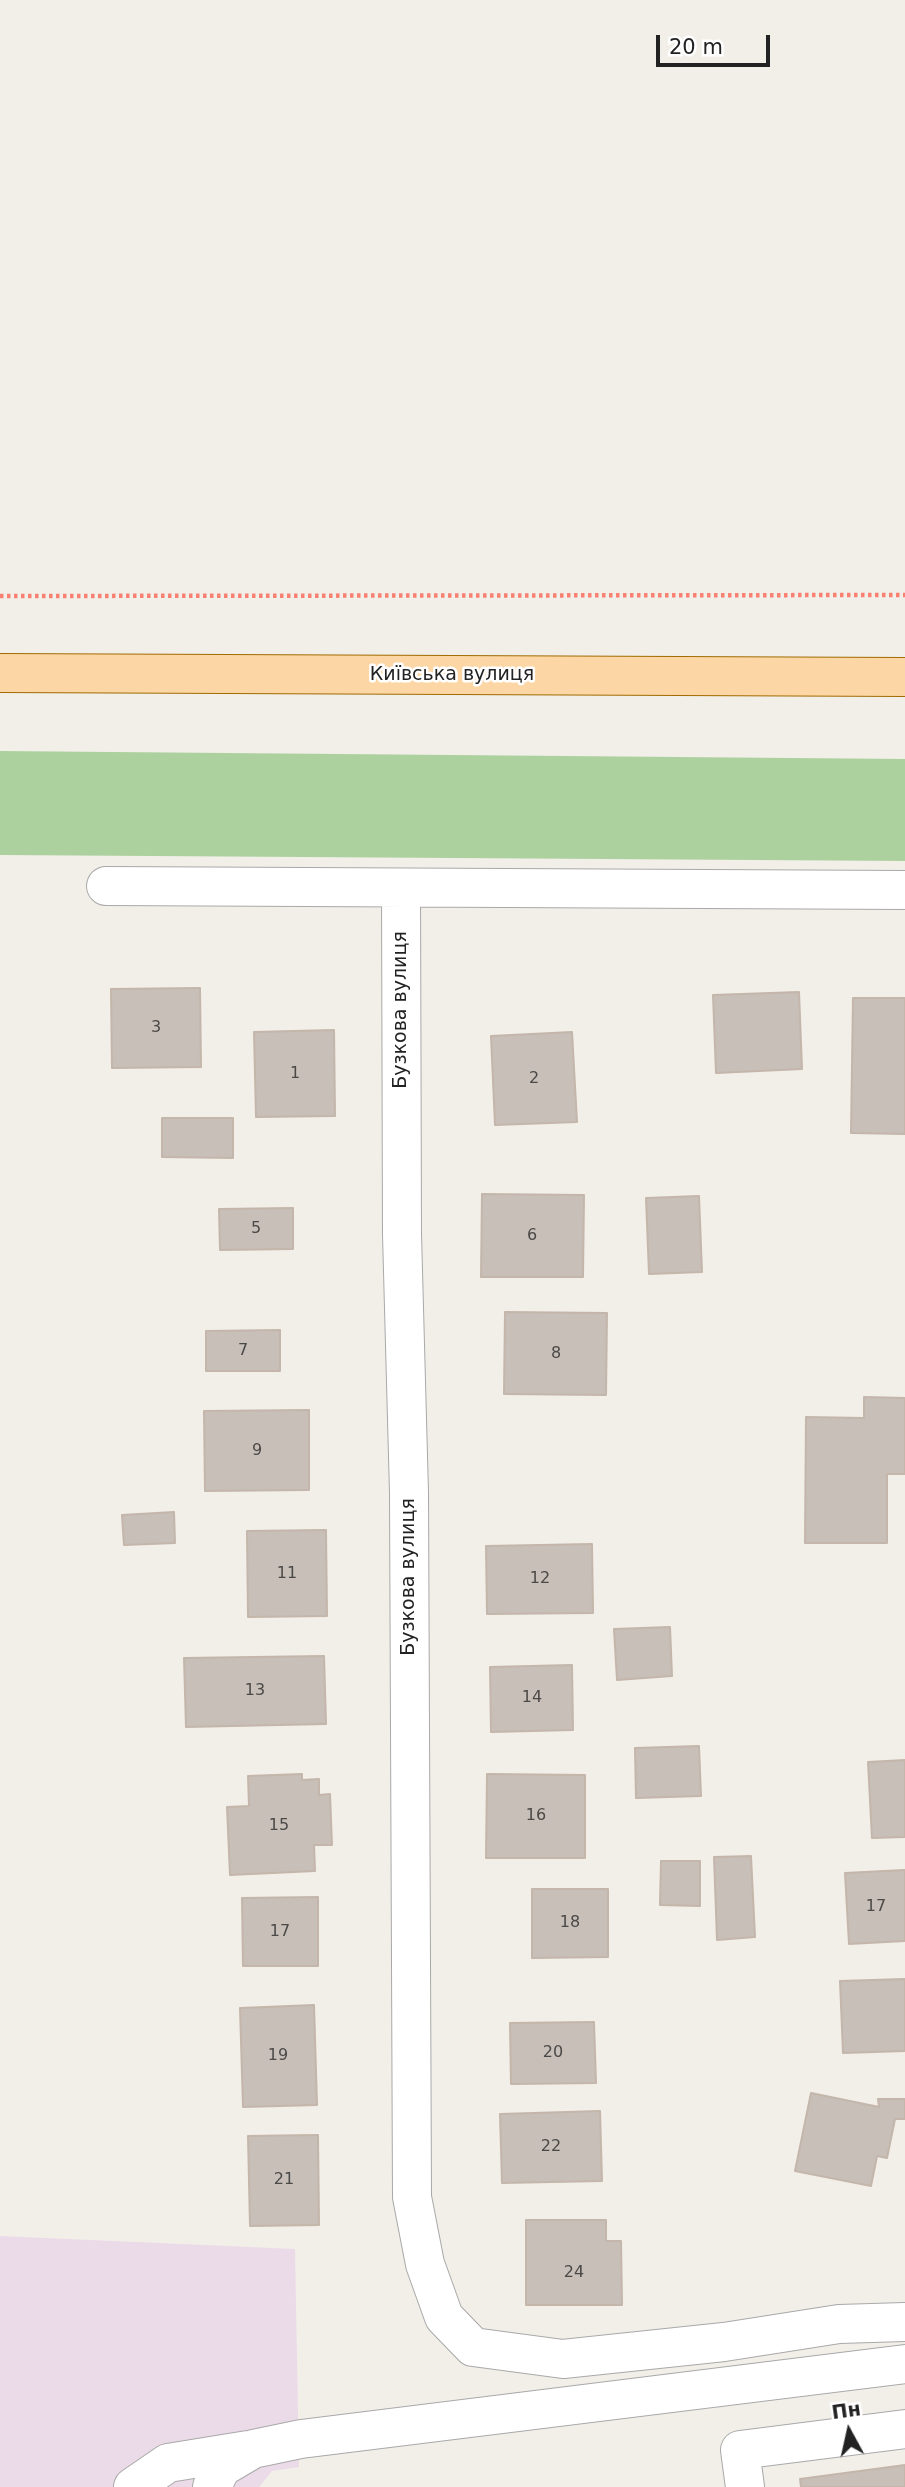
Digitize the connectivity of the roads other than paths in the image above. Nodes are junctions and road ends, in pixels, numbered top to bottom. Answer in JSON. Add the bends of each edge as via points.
{"nodes":[{"id":1,"x":0,"y":673,"type":"edge"},
{"id":2,"x":905,"y":677,"type":"edge"},
{"id":3,"x":106,"y":886,"type":"dead end"},
{"id":4,"x":401,"y":888,"type":"junction"},
{"id":5,"x":905,"y":890,"type":"edge"},
{"id":6,"x":905,"y":2322,"type":"edge"},
{"id":7,"x":905,"y":2364,"type":"edge"},
{"id":8,"x":905,"y":2429,"type":"edge"},
{"id":9,"x":253,"y":2449,"type":"junction"},
{"id":10,"x":133,"y":2487,"type":"edge"},
{"id":11,"x":212,"y":2487,"type":"edge"},
{"id":12,"x":745,"y":2487,"type":"edge"}],
"edges":[{"from":1,"to":2,"type":"main road","name":"Київська вулиця"},
{"from":3,"to":4,"type":"street"},
{"from":4,"to":5,"type":"street"},
{"from":4,"to":6,"type":"street","name":"Бузкова вулиця","via":[[412,2197],[425,2264],[443,2317],[473,2347],[563,2359],[839,2324]]},
{"from":7,"to":9,"type":"street","via":[[301,2439]]},
{"from":8,"to":12,"type":"street","via":[[740,2450]]},
{"from":9,"to":10,"type":"street","via":[[169,2463]]},
{"from":9,"to":11,"type":"street","via":[[221,2468]]}]}
